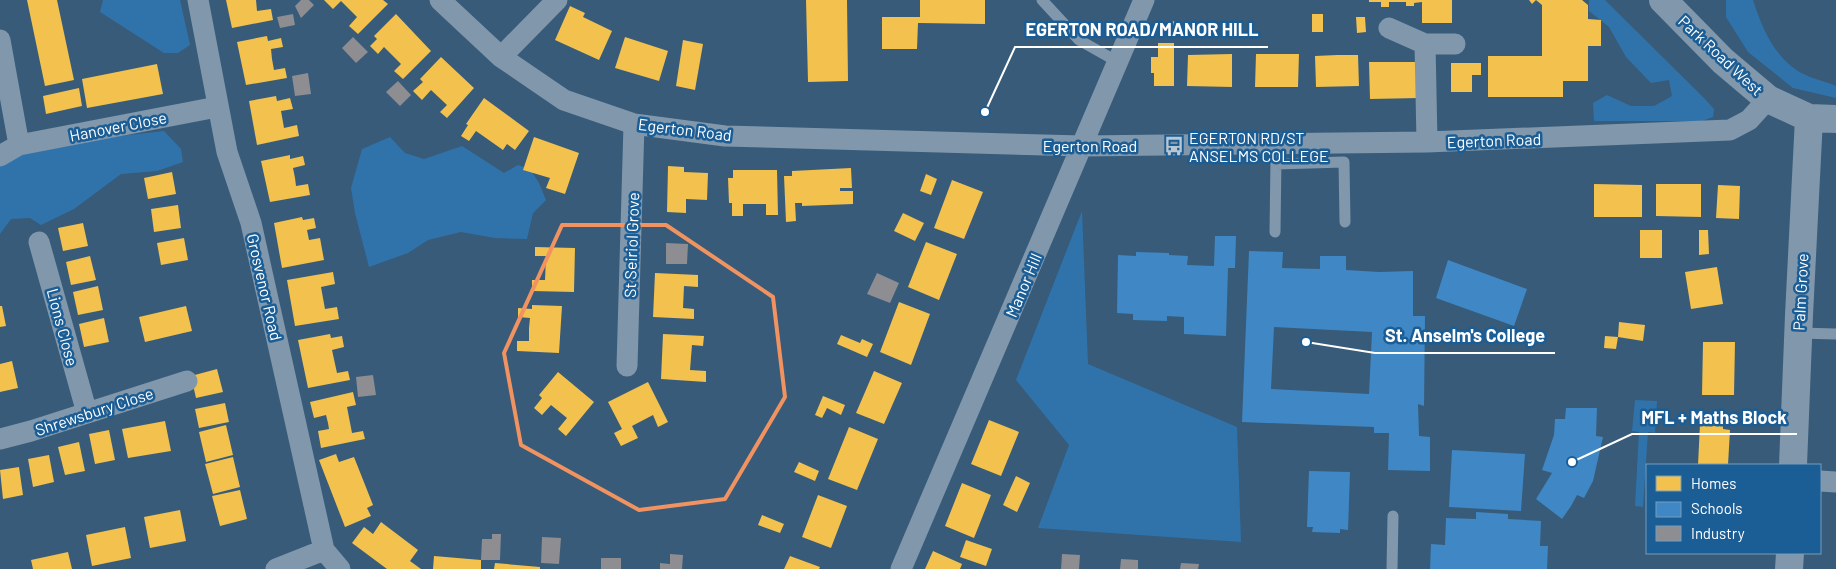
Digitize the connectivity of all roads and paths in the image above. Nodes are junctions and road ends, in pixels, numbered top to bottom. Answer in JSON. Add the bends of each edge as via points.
{"nodes":[{"id":1,"x":198,"y":0,"type":"edge"},
{"id":2,"x":440,"y":0,"type":"edge"},
{"id":3,"x":557,"y":0,"type":"edge"},
{"id":4,"x":1042,"y":0,"type":"edge"},
{"id":5,"x":1144,"y":0,"type":"edge"},
{"id":6,"x":1663,"y":0,"type":"edge"},
{"id":7,"x":1389,"y":28,"type":"dead end"},
{"id":8,"x":0,"y":40,"type":"edge"},
{"id":9,"x":1425,"y":44,"type":"junction"},
{"id":10,"x":1455,"y":44,"type":"dead end"},
{"id":11,"x":501,"y":57,"type":"junction"},
{"id":12,"x":1118,"y":62,"type":"junction"},
{"id":13,"x":1768,"y":99,"type":"junction"},
{"id":14,"x":218,"y":107,"type":"junction"},
{"id":15,"x":1809,"y":118,"type":"junction"},
{"id":16,"x":1836,"y":120,"type":"edge"},
{"id":17,"x":634,"y":124,"type":"junction"},
{"id":18,"x":1427,"y":142,"type":"junction"},
{"id":19,"x":19,"y":145,"type":"junction"},
{"id":20,"x":1082,"y":146,"type":"junction"},
{"id":21,"x":1276,"y":154,"type":"junction"},
{"id":22,"x":0,"y":156,"type":"edge"},
{"id":23,"x":1345,"y":222,"type":"dead end"},
{"id":24,"x":1275,"y":232,"type":"dead end"},
{"id":25,"x":39,"y":242,"type":"dead end"},
{"id":26,"x":1798,"y":333,"type":"junction"},
{"id":27,"x":1836,"y":334,"type":"edge"},
{"id":28,"x":627,"y":366,"type":"dead end"},
{"id":29,"x":187,"y":381,"type":"dead end"},
{"id":30,"x":87,"y":413,"type":"junction"},
{"id":31,"x":0,"y":439,"type":"edge"},
{"id":32,"x":1793,"y":464,"type":"edge"},
{"id":33,"x":1821,"y":481,"type":"edge"},
{"id":34,"x":1836,"y":482,"type":"edge"},
{"id":35,"x":1393,"y":516,"type":"dead end"},
{"id":36,"x":324,"y":550,"type":"junction"},
{"id":37,"x":1790,"y":554,"type":"edge"},
{"id":38,"x":276,"y":569,"type":"edge"},
{"id":39,"x":340,"y":569,"type":"edge"},
{"id":40,"x":900,"y":569,"type":"edge"},
{"id":41,"x":1392,"y":569,"type":"edge"},
{"id":42,"x":1789,"y":569,"type":"edge"}],
"edges":[{"from":1,"to":14,"type":"street","name":"Grosvenor Road"},
{"from":2,"to":11,"type":"street","name":"Egerton Road"},
{"from":3,"to":11,"type":"street"},
{"from":4,"to":12,"type":"lane","via":[[1079,40]]},
{"from":5,"to":12,"type":"street","name":"Manor Hill"},
{"from":6,"to":13,"type":"street","name":"Park Road West","via":[[1723,61]]},
{"from":7,"to":9,"type":"street"},
{"from":8,"to":19,"type":"street"},
{"from":9,"to":10,"type":"street"},
{"from":9,"to":18,"type":"street"},
{"from":11,"to":17,"type":"street","name":"Egerton Road","via":[[564,100]]},
{"from":12,"to":20,"type":"street","name":"Manor Hill"},
{"from":13,"to":15,"type":"street","name":"Park Road West"},
{"from":13,"to":18,"type":"street","name":"Egerton Road","via":[[1749,120],[1730,130]]},
{"from":14,"to":19,"type":"street","name":"Hanover Close"},
{"from":14,"to":36,"type":"street","name":"Grosvenor Road","via":[[227,152],[251,223]]},
{"from":15,"to":16,"type":"street"},
{"from":15,"to":26,"type":"street","name":"Palm Grove"},
{"from":17,"to":20,"type":"street","name":"Egerton Road","via":[[724,136]]},
{"from":17,"to":28,"type":"street","name":"St Seiriol Grove"},
{"from":18,"to":21,"type":"street","name":"Egerton Road"},
{"from":19,"to":22,"type":"street","name":"Hanover Close"},
{"from":20,"to":21,"type":"street","name":"Egerton Road"},
{"from":20,"to":40,"type":"street","name":"Manor Hill"},
{"from":21,"to":23,"type":"lane","via":[[1344,162]]},
{"from":21,"to":24,"type":"lane"},
{"from":25,"to":30,"type":"street","name":"Lions Close"},
{"from":26,"to":27,"type":"lane"},
{"from":26,"to":32,"type":"street","name":"Palm Grove"},
{"from":29,"to":30,"type":"street","name":"Shrewsbury Close"},
{"from":30,"to":31,"type":"street","name":"Shrewsbury Close"},
{"from":33,"to":34,"type":"street"},
{"from":35,"to":41,"type":"lane"},
{"from":36,"to":38,"type":"street"},
{"from":36,"to":39,"type":"street","name":"Grosvenor Road"},
{"from":37,"to":42,"type":"street"}]}
